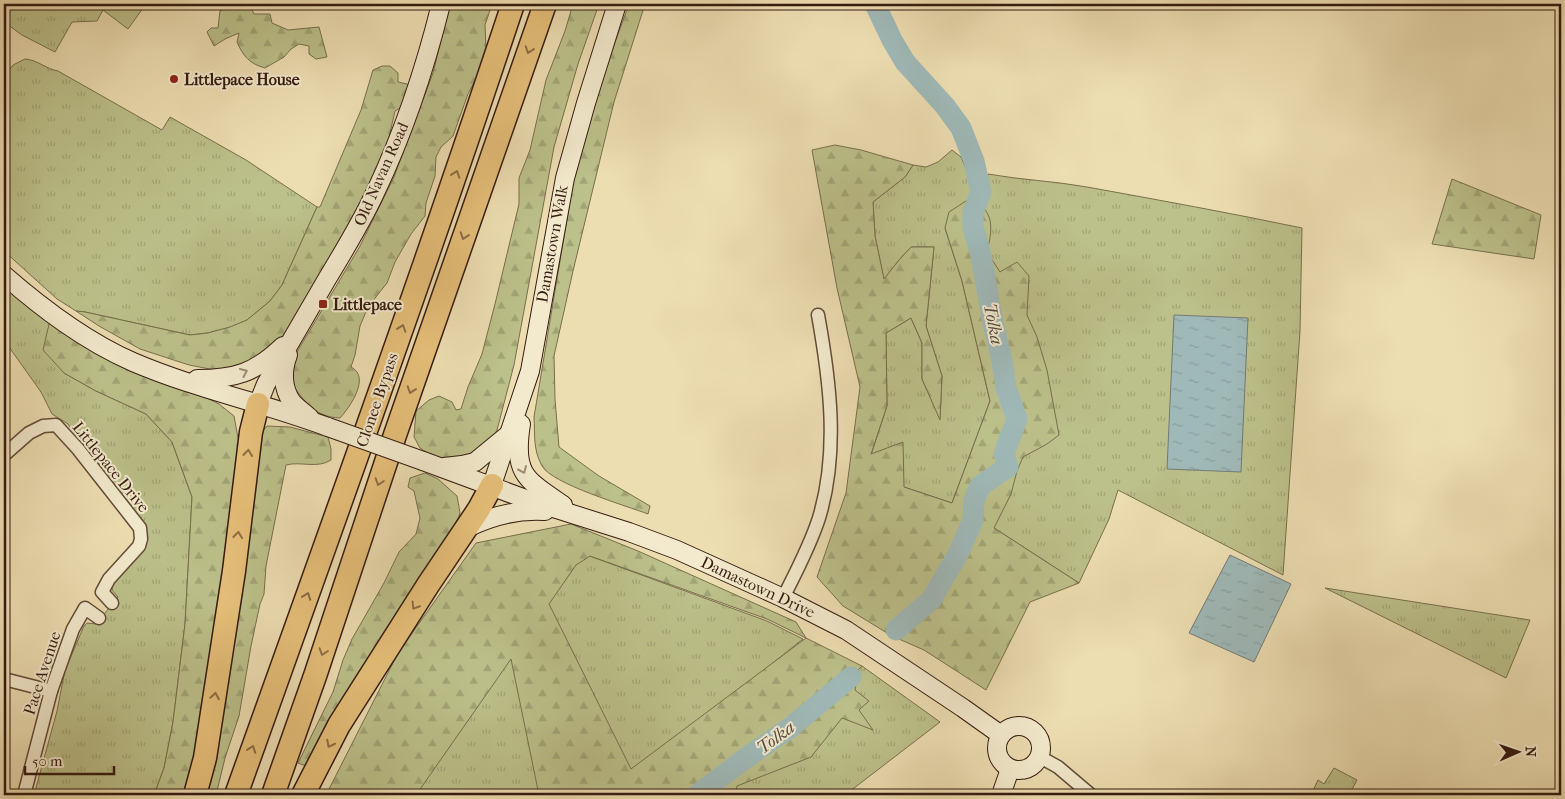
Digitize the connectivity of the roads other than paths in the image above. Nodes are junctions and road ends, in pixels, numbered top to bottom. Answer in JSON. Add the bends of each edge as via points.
{"nodes":[{"id":1,"x":441,"y":4,"type":"edge"},
{"id":2,"x":513,"y":4,"type":"edge"},
{"id":3,"x":545,"y":4,"type":"edge"},
{"id":4,"x":617,"y":4,"type":"edge"},
{"id":5,"x":4,"y":275,"type":"edge"},
{"id":6,"x":818,"y":315,"type":"dead end"},
{"id":7,"x":296,"y":333,"type":"junction"},
{"id":8,"x":530,"y":371,"type":"junction"},
{"id":9,"x":179,"y":380,"type":"junction"},
{"id":10,"x":258,"y":404,"type":"junction"},
{"id":11,"x":322,"y":425,"type":"junction"},
{"id":12,"x":509,"y":434,"type":"junction"},
{"id":13,"x":4,"y":455,"type":"edge"},
{"id":14,"x":443,"y":468,"type":"junction"},
{"id":15,"x":492,"y":485,"type":"junction"},
{"id":16,"x":580,"y":516,"type":"junction"},
{"id":17,"x":471,"y":521,"type":"junction"},
{"id":18,"x":783,"y":598,"type":"junction"},
{"id":19,"x":112,"y":603,"type":"dead end"},
{"id":20,"x":99,"y":618,"type":"dead end"},
{"id":21,"x":4,"y":679,"type":"edge"},
{"id":22,"x":51,"y":690,"type":"junction"},
{"id":23,"x":1001,"y":736,"type":"junction"},
{"id":24,"x":1040,"y":757,"type":"junction"},
{"id":25,"x":1010,"y":769,"type":"junction"},
{"id":26,"x":24,"y":795,"type":"edge"},
{"id":27,"x":195,"y":795,"type":"edge"},
{"id":28,"x":236,"y":795,"type":"edge"},
{"id":29,"x":273,"y":795,"type":"edge"},
{"id":30,"x":303,"y":795,"type":"edge"},
{"id":31,"x":1001,"y":795,"type":"edge"},
{"id":32,"x":1091,"y":795,"type":"edge"}],
"edges":[{"from":1,"to":7,"type":"street","name":"Old Navan Road","via":[[414,100],[394,150],[354,234]]},
{"from":28,"to":2,"type":"highway","name":"Clonee Bypass","one_way":true},
{"from":3,"to":29,"type":"highway","name":"Clonee Bypass","one_way":true},
{"from":4,"to":8,"type":"street","name":"Damastown Walk","via":[[565,178]]},
{"from":5,"to":9,"type":"street","name":"Damastown Drive","via":[[62,323],[132,362]]},
{"from":6,"to":18,"type":"street","via":[[830,394],[830,459],[819,518]]},
{"from":9,"to":7,"type":"street","name":"Old Navan Road","one_way":true,"via":[[227,379],[243,374],[271,358]]},
{"from":7,"to":10,"type":"street","name":"Old Navan Road"},
{"from":7,"to":11,"type":"street","via":[[283,382],[292,401]]},
{"from":8,"to":12,"type":"street","name":"Damastown Walk"},
{"from":8,"to":16,"type":"street","one_way":true,"via":[[519,438],[520,464],[532,484]]},
{"from":9,"to":10,"type":"street","name":"Damastown Drive"},
{"from":10,"to":11,"type":"street","name":"Damastown Drive"},
{"from":27,"to":10,"type":"highway","one_way":true,"via":[[205,758],[234,571],[250,432]]},
{"from":11,"to":14,"type":"street","name":"Damastown Drive","bridge":true},
{"from":12,"to":14,"type":"street","via":[[475,462]]},
{"from":12,"to":15,"type":"street","name":"Damastown Walk"},
{"from":13,"to":19,"type":"street","name":"Littlepace Drive","via":[[29,433],[56,425],[140,528],[139,546],[109,579],[102,592]]},
{"from":14,"to":15,"type":"street","name":"Damastown Drive"},
{"from":14,"to":17,"type":"street","via":[[466,485],[473,496]]},
{"from":15,"to":16,"type":"street","name":"Damastown Drive"},
{"from":15,"to":17,"type":"highway"},
{"from":16,"to":17,"type":"street","via":[[520,510]]},
{"from":16,"to":18,"type":"street","name":"Damastown Drive","via":[[677,550]]},
{"from":17,"to":30,"type":"highway","one_way":true,"via":[[339,725]]},
{"from":18,"to":23,"type":"street","name":"Damastown Drive","via":[[846,630]]},
{"from":20,"to":22,"type":"street","name":"Pace Avenue","via":[[86,608],[73,628]]},
{"from":21,"to":22,"type":"street"},
{"from":22,"to":26,"type":"street","name":"Pace Avenue"},
{"from":23,"to":24,"type":"street","via":[[1017,726],[1029,728],[1039,737]]},
{"from":23,"to":25,"type":"street","via":[[998,754]]},
{"from":24,"to":25,"type":"street","via":[[1024,770]]},
{"from":24,"to":32,"type":"street","via":[[1058,767]]},
{"from":25,"to":31,"type":"street"}]}
